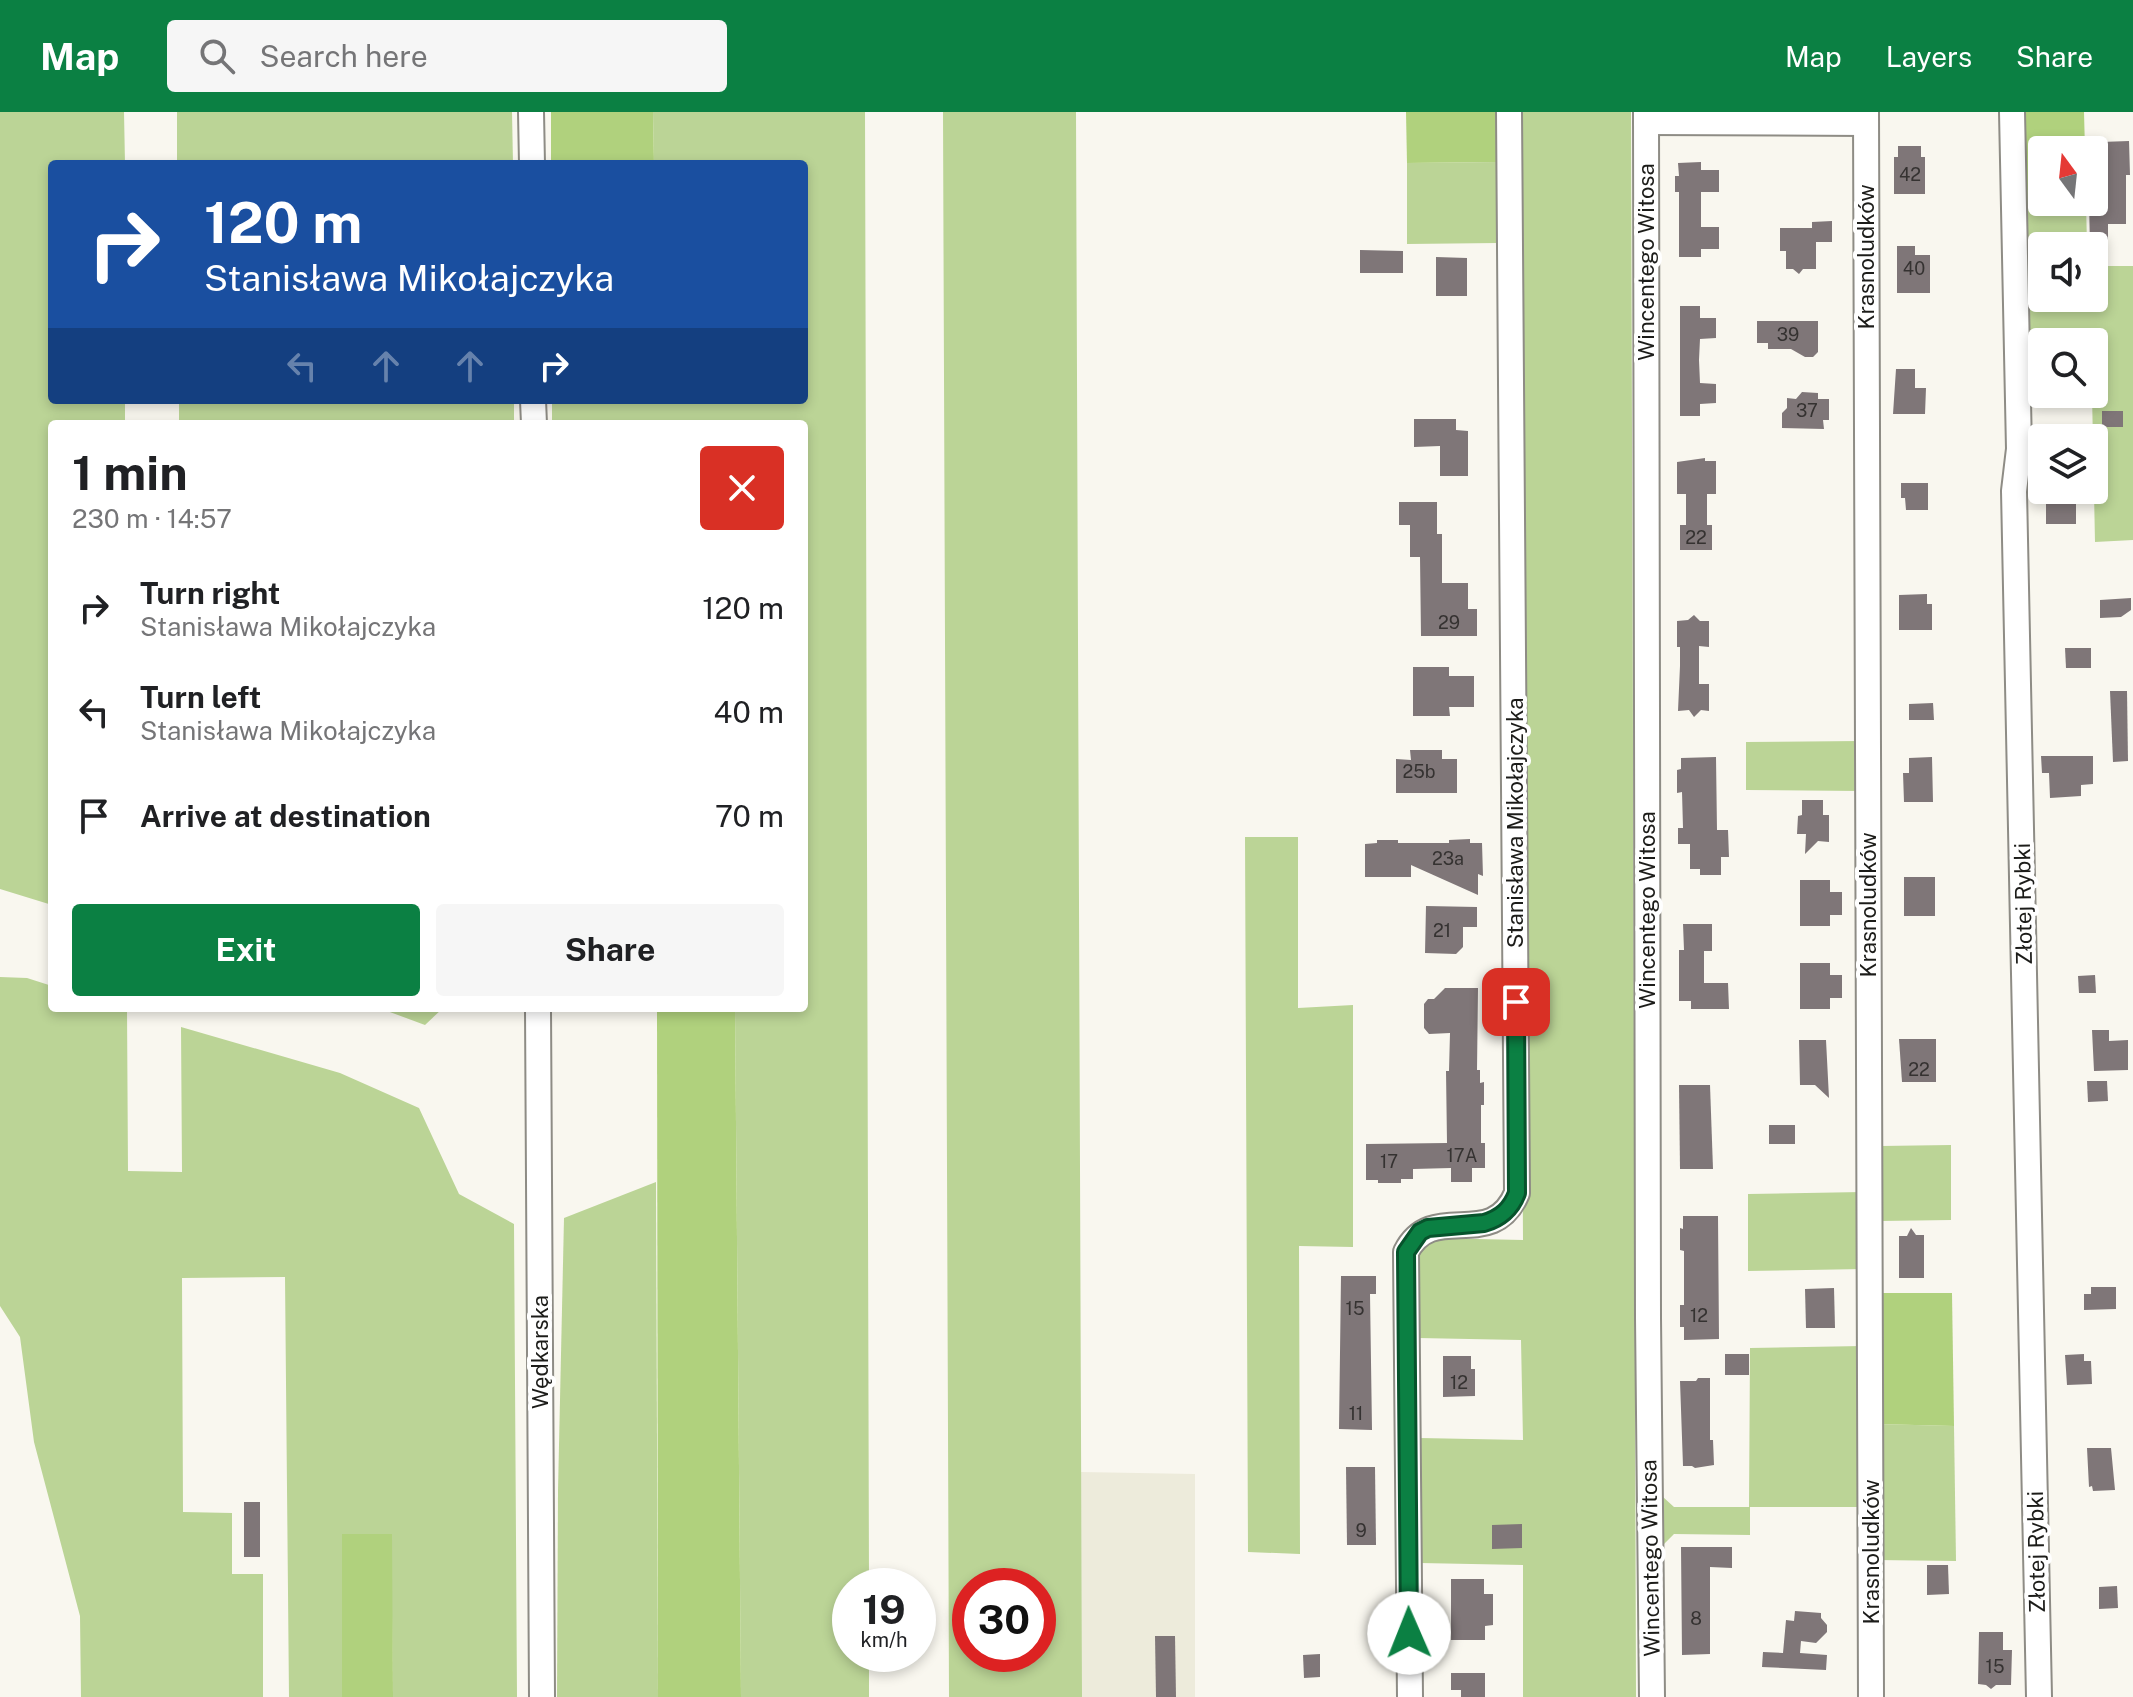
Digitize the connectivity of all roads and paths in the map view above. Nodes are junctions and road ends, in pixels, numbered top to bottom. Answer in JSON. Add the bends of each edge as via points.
{"nodes":[{"id":1,"x":531,"y":112,"type":"edge"},
{"id":2,"x":1509,"y":112,"type":"edge"},
{"id":3,"x":2012,"y":112,"type":"edge"},
{"id":4,"x":1646,"y":117,"type":"edge"},
{"id":5,"x":1866,"y":118,"type":"edge"},
{"id":6,"x":532,"y":160,"type":"edge"},
{"id":7,"x":538,"y":1012,"type":"edge"},
{"id":8,"x":542,"y":1697,"type":"edge"},
{"id":9,"x":1410,"y":1697,"type":"edge"},
{"id":10,"x":1652,"y":1697,"type":"edge"},
{"id":11,"x":1871,"y":1697,"type":"edge"},
{"id":12,"x":2039,"y":1697,"type":"edge"}],
"edges":[{"from":1,"to":6,"type":"street"},
{"from":2,"to":9,"type":"street","name":"Stanisława Mikołajczyka","via":[[1517,1193],[1512,1205],[1493,1221],[1428,1228],[1406,1252]]},
{"from":3,"to":12,"type":"street","name":"Złotej Rybki","via":[[2019,449],[2014,491]]},
{"from":4,"to":5,"type":"street","name":"Wincentego Witosa"},
{"from":4,"to":10,"type":"street","name":"Wincentego Witosa"},
{"from":5,"to":11,"type":"street","name":"Krasnoludków"},
{"from":7,"to":8,"type":"street","name":"Wędkarska"}]}
